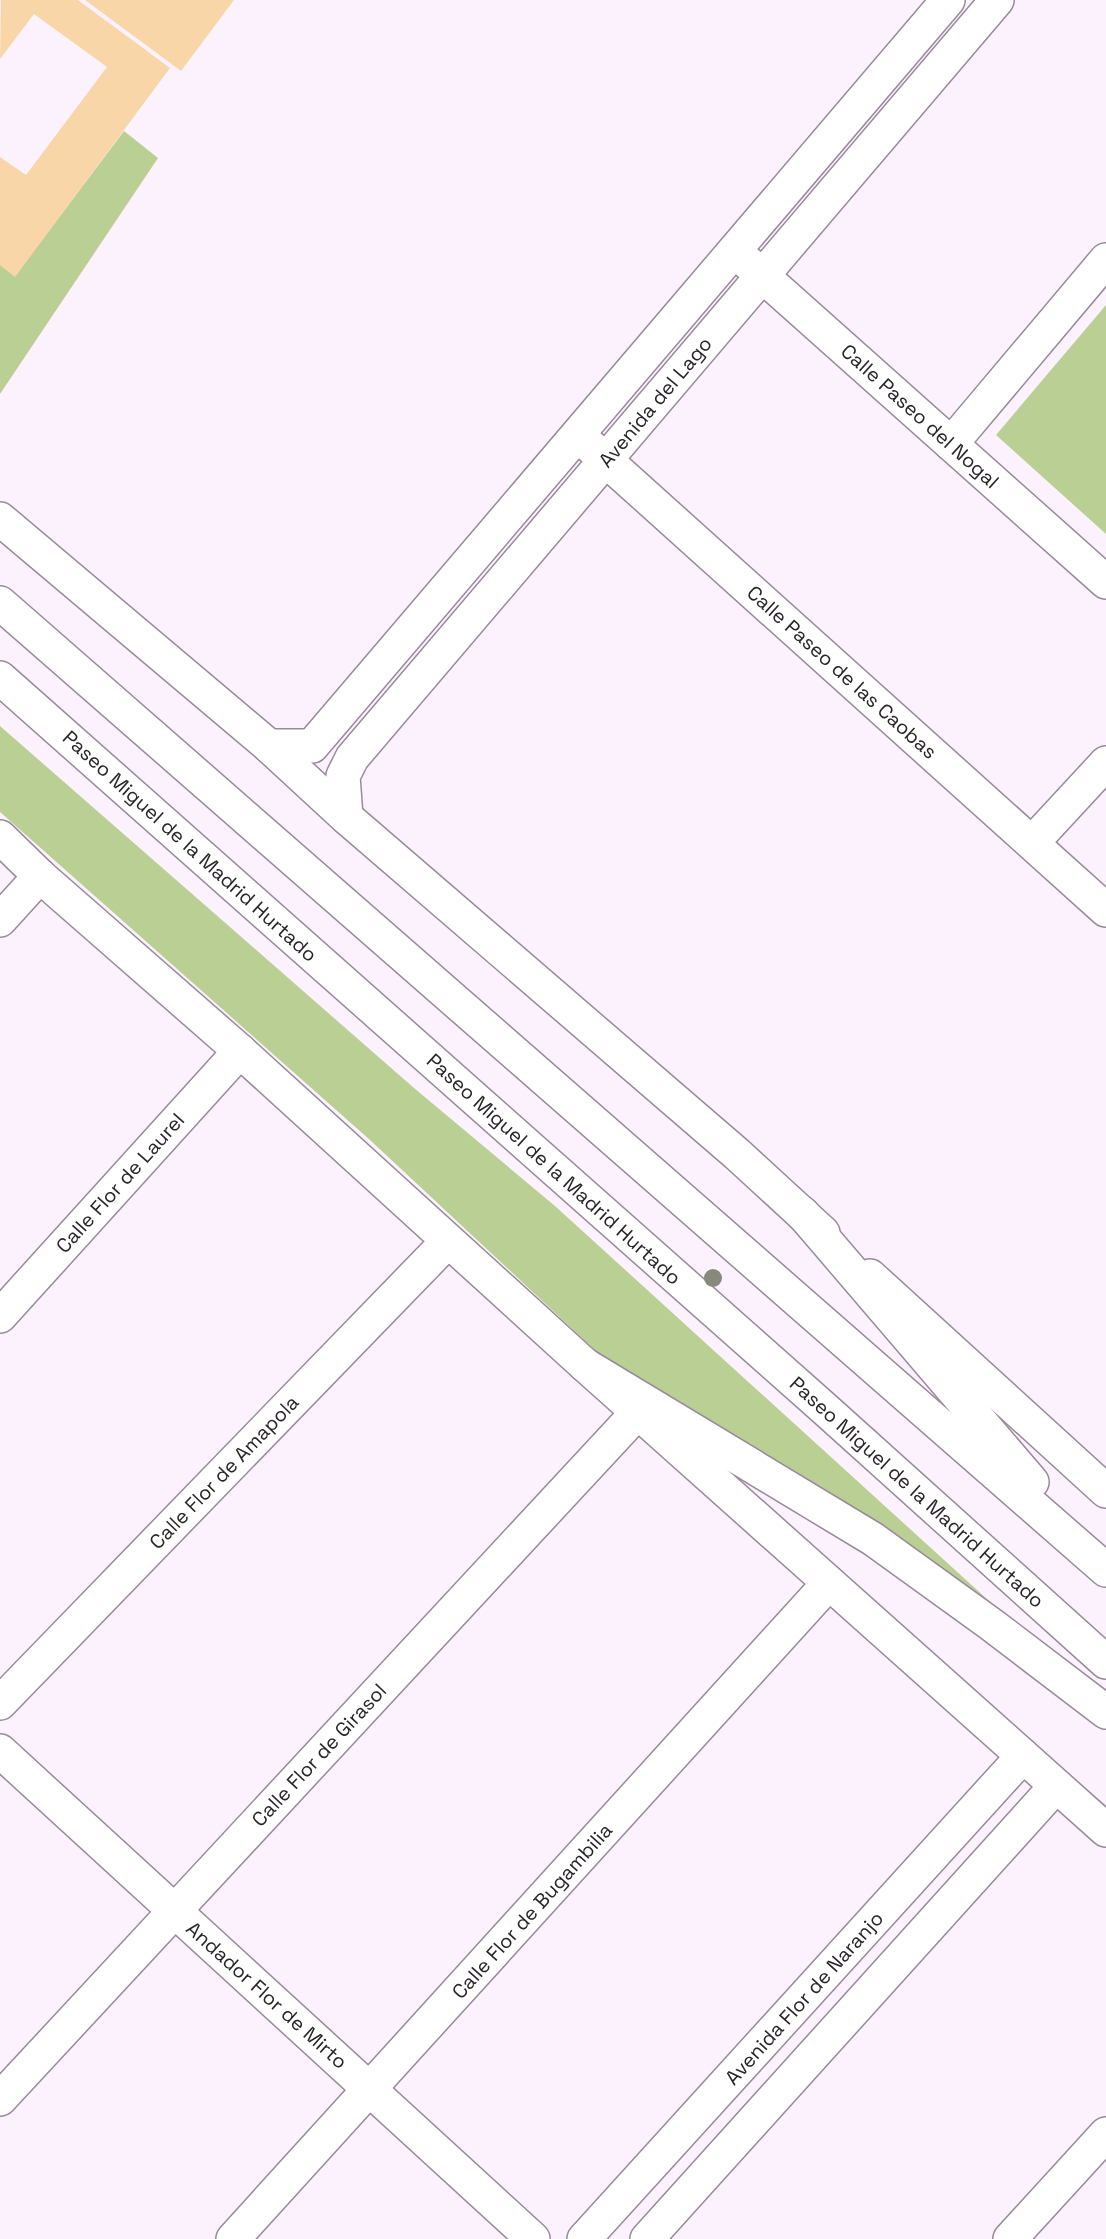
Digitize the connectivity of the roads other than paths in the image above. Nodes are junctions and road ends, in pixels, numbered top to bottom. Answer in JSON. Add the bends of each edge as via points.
{"nodes":[{"id":1,"x":948,"y":0,"type":"edge"},
{"id":2,"x":998,"y":0,"type":"edge"},
{"id":3,"x":735,"y":250,"type":"junction"},
{"id":4,"x":1106,"y":260,"type":"edge"},
{"id":5,"x":763,"y":276,"type":"junction"},
{"id":6,"x":578,"y":435,"type":"junction"},
{"id":7,"x":951,"y":444,"type":"junction"},
{"id":8,"x":606,"y":460,"type":"junction"},
{"id":9,"x":0,"y":519,"type":"edge"},
{"id":10,"x":490,"y":537,"type":"junction"},
{"id":11,"x":520,"y":560,"type":"junction"},
{"id":12,"x":1106,"y":582,"type":"edge"},
{"id":13,"x":0,"y":603,"type":"edge"},
{"id":14,"x":0,"y":678,"type":"edge"},
{"id":15,"x":269,"y":746,"type":"junction"},
{"id":16,"x":1106,"y":763,"type":"edge"},
{"id":17,"x":346,"y":817,"type":"junction"},
{"id":18,"x":0,"y":837,"type":"edge"},
{"id":19,"x":1032,"y":843,"type":"junction"},
{"id":20,"x":40,"y":876,"type":"junction"},
{"id":21,"x":1106,"y":910,"type":"edge"},
{"id":22,"x":0,"y":920,"type":"edge"},
{"id":23,"x":240,"y":1050,"type":"junction"},
{"id":24,"x":802,"y":1213,"type":"junction"},
{"id":25,"x":448,"y":1241,"type":"junction"},
{"id":26,"x":0,"y":1316,"type":"edge"},
{"id":27,"x":585,"y":1365,"type":"junction"},
{"id":28,"x":638,"y":1412,"type":"junction"},
{"id":29,"x":1106,"y":1491,"type":"edge"},
{"id":30,"x":1104,"y":1568,"type":"edge"},
{"id":31,"x":829,"y":1583,"type":"junction"},
{"id":32,"x":1106,"y":1662,"type":"edge"},
{"id":33,"x":0,"y":1702,"type":"edge"},
{"id":34,"x":1106,"y":1712,"type":"edge"},
{"id":35,"x":0,"y":1751,"type":"edge"},
{"id":36,"x":1023,"y":1756,"type":"junction"},
{"id":37,"x":1056,"y":1786,"type":"junction"},
{"id":38,"x":1106,"y":1830,"type":"edge"},
{"id":39,"x":175,"y":1911,"type":"junction"},
{"id":40,"x":370,"y":2090,"type":"junction"},
{"id":41,"x":0,"y":2099,"type":"edge"},
{"id":42,"x":1106,"y":2133,"type":"edge"},
{"id":43,"x":233,"y":2239,"type":"edge"},
{"id":44,"x":533,"y":2239,"type":"edge"},
{"id":45,"x":584,"y":2239,"type":"edge"},
{"id":46,"x":647,"y":2239,"type":"edge"},
{"id":47,"x":1010,"y":2239,"type":"edge"}],
"edges":[{"from":1,"to":3,"type":"main road","name":"Avenida del Lago"},
{"from":2,"to":5,"type":"main road","name":"Avenida del Lago"},
{"from":3,"to":5,"type":"main road","name":"Calle Paseo del Nogal"},
{"from":3,"to":6,"type":"main road","name":"Avenida del Lago"},
{"from":4,"to":7,"type":"main road"},
{"from":5,"to":7,"type":"main road","name":"Calle Paseo del Nogal"},
{"from":5,"to":8,"type":"main road","name":"Avenida del Lago"},
{"from":6,"to":8,"type":"main road","name":"Calle Paseo de las Caobas"},
{"from":6,"to":10,"type":"main road","name":"Avenida del Lago"},
{"from":7,"to":12,"type":"main road","name":"Calle Paseo del Nogal"},
{"from":8,"to":11,"type":"main road","name":"Avenida del Lago"},
{"from":8,"to":19,"type":"main road","name":"Calle Paseo de las Caobas"},
{"from":9,"to":15,"type":"main road"},
{"from":10,"to":11,"type":"main road"},
{"from":10,"to":15,"type":"main road","name":"Avenida del Lago","via":[[312,746]]},
{"from":11,"to":17,"type":"main road","name":"Avenida del Lago","via":[[352,758],[343,776]]},
{"from":13,"to":30,"type":"main road"},
{"from":14,"to":32,"type":"main road","name":"Paseo Miguel de la Madrid Hurtado"},
{"from":15,"to":17,"type":"main road"},
{"from":16,"to":19,"type":"main road"},
{"from":17,"to":24,"type":"main road"},
{"from":18,"to":20,"type":"main road"},
{"from":19,"to":21,"type":"main road","name":"Calle Paseo de las Caobas"},
{"from":20,"to":22,"type":"main road"},
{"from":20,"to":23,"type":"main road"},
{"from":23,"to":25,"type":"main road"},
{"from":23,"to":26,"type":"main road","name":"Calle Flor de Laurel"},
{"from":24,"to":29,"type":"main road"},
{"from":24,"to":30,"type":"main road"},
{"from":25,"to":27,"type":"main road"},
{"from":25,"to":33,"type":"main road","name":"Calle Flor de Amapola"},
{"from":27,"to":28,"type":"main road"},
{"from":27,"to":34,"type":"main road","via":[[873,1539]]},
{"from":28,"to":31,"type":"main road"},
{"from":28,"to":39,"type":"main road","name":"Calle Flor de Girasol"},
{"from":31,"to":36,"type":"main road"},
{"from":31,"to":40,"type":"main road","name":"Calle Flor de Bugambilia"},
{"from":35,"to":39,"type":"main road","name":"Andador Flor de Mirto"},
{"from":36,"to":37,"type":"main road"},
{"from":36,"to":45,"type":"main road","name":"Avenida Flor de Naranjo"},
{"from":37,"to":38,"type":"main road"},
{"from":37,"to":46,"type":"main road"},
{"from":39,"to":40,"type":"main road","name":"Andador Flor de Mirto"},
{"from":39,"to":41,"type":"main road","name":"Calle Flor de Girasol"},
{"from":40,"to":43,"type":"main road","name":"Calle Flor de Bugambilia"},
{"from":40,"to":44,"type":"main road","name":"Andador Flor de Mirto"},
{"from":42,"to":47,"type":"main road"}]}
